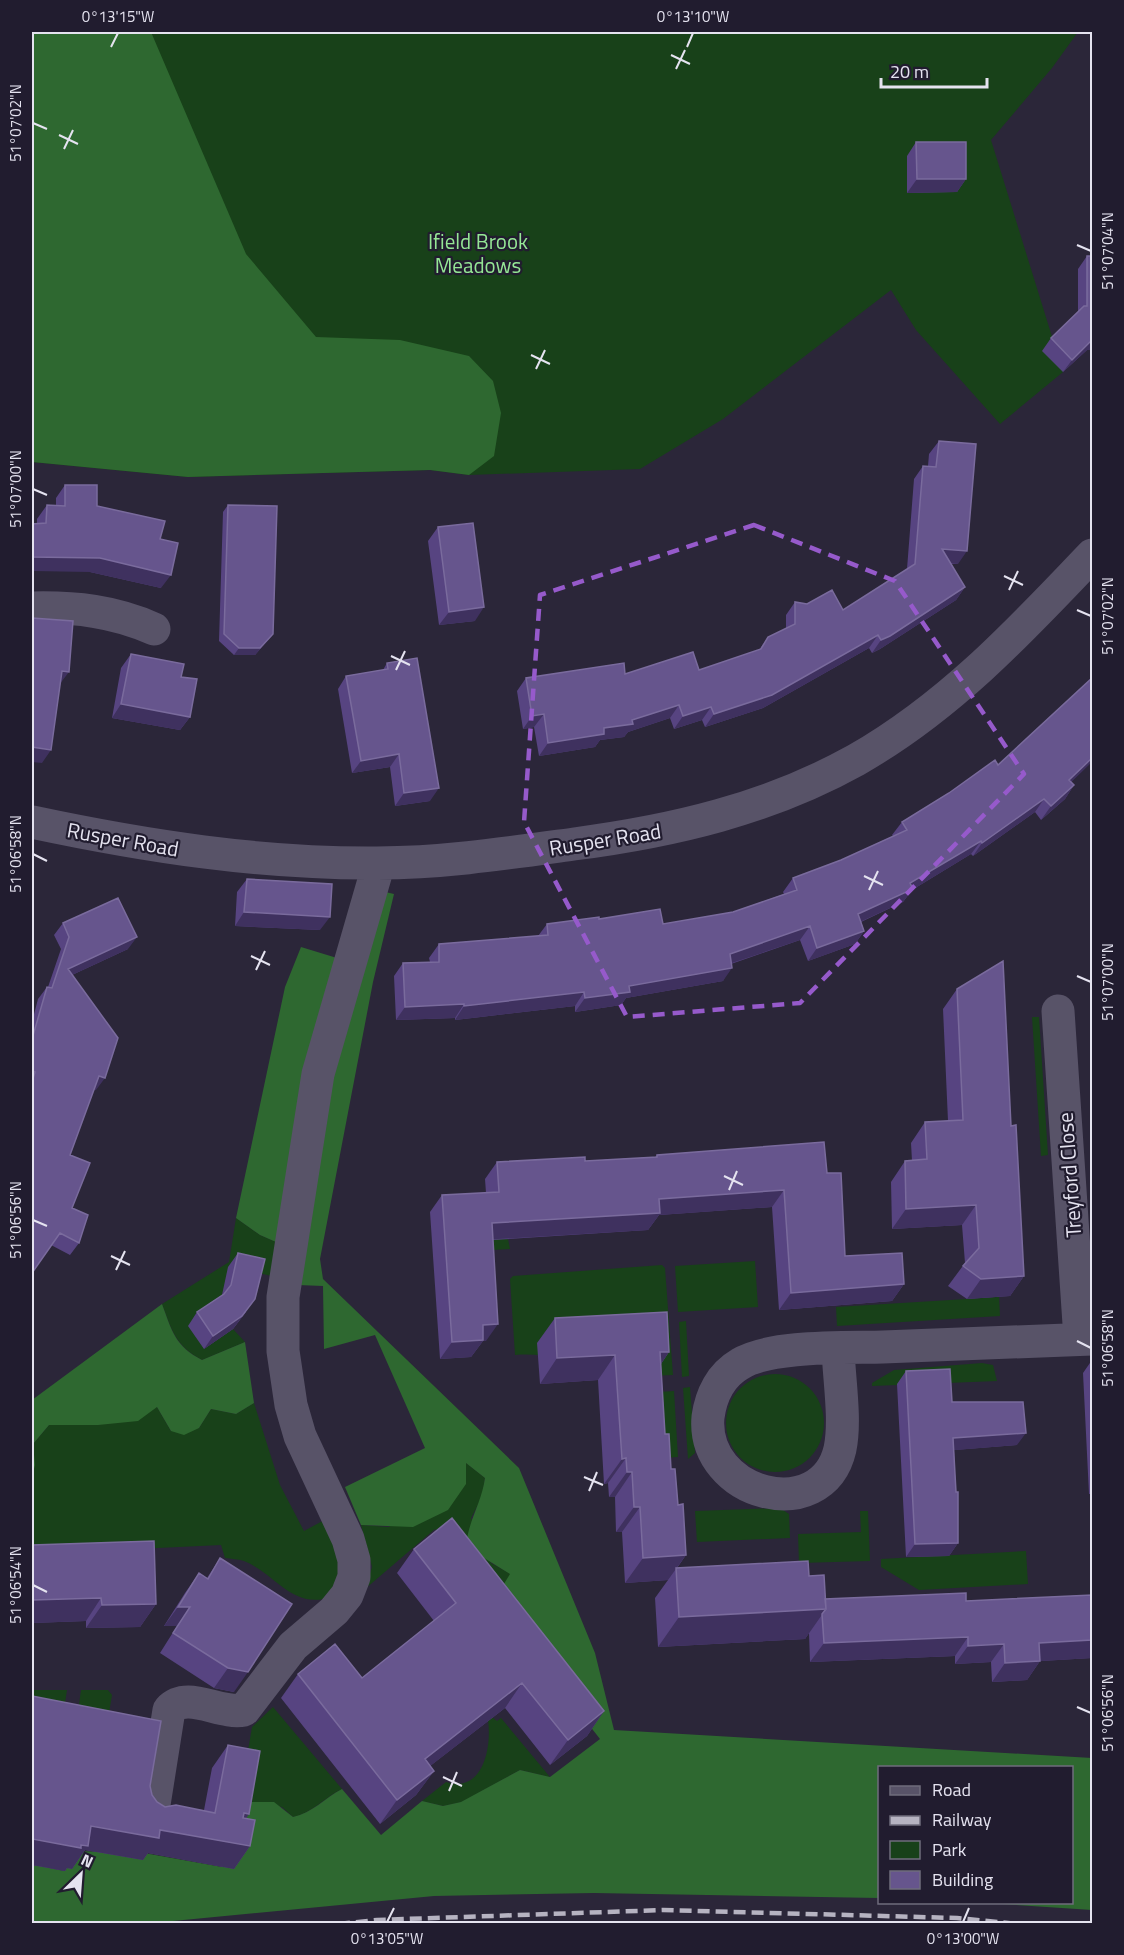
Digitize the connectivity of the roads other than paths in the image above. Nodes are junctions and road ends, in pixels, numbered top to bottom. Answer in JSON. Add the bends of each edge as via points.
{"nodes":[{"id":1,"x":1092,"y":555,"type":"edge"},
{"id":2,"x":32,"y":608,"type":"edge"},
{"id":3,"x":154,"y":628,"type":"dead end"},
{"id":4,"x":32,"y":822,"type":"edge"},
{"id":5,"x":379,"y":863,"type":"junction"},
{"id":6,"x":1058,"y":1011,"type":"dead end"},
{"id":7,"x":1086,"y":1339,"type":"edge"},
{"id":8,"x":838,"y":1349,"type":"junction"},
{"id":9,"x":153,"y":1811,"type":"edge"}],
"edges":[{"from":1,"to":5,"type":"street","name":"Rusper Road","via":[[1007,645],[957,690],[907,728],[797,789],[720,816],[629,837],[518,852]]},
{"from":2,"to":3,"type":"street","via":[[102,612]]},
{"from":4,"to":5,"type":"street","name":"Rusper Road","via":[[165,847],[306,861]]},
{"from":5,"to":9,"type":"street","via":[[318,1074],[283,1297],[283,1351],[291,1405],[300,1436],[348,1539],[354,1577],[347,1595],[334,1611],[293,1646],[244,1710],[223,1710],[184,1700],[169,1710]]},
{"from":6,"to":7,"type":"street","name":"Treyford Close"},
{"from":7,"to":8,"type":"street","name":"Treyford Close"},
{"from":8,"to":8,"type":"street","name":"Treyford Close","via":[[842,1422],[840,1449],[831,1470],[818,1483],[796,1493],[774,1494],[750,1488],[731,1475],[716,1459],[708,1419],[717,1386],[728,1372],[747,1360],[768,1354]]}]}
